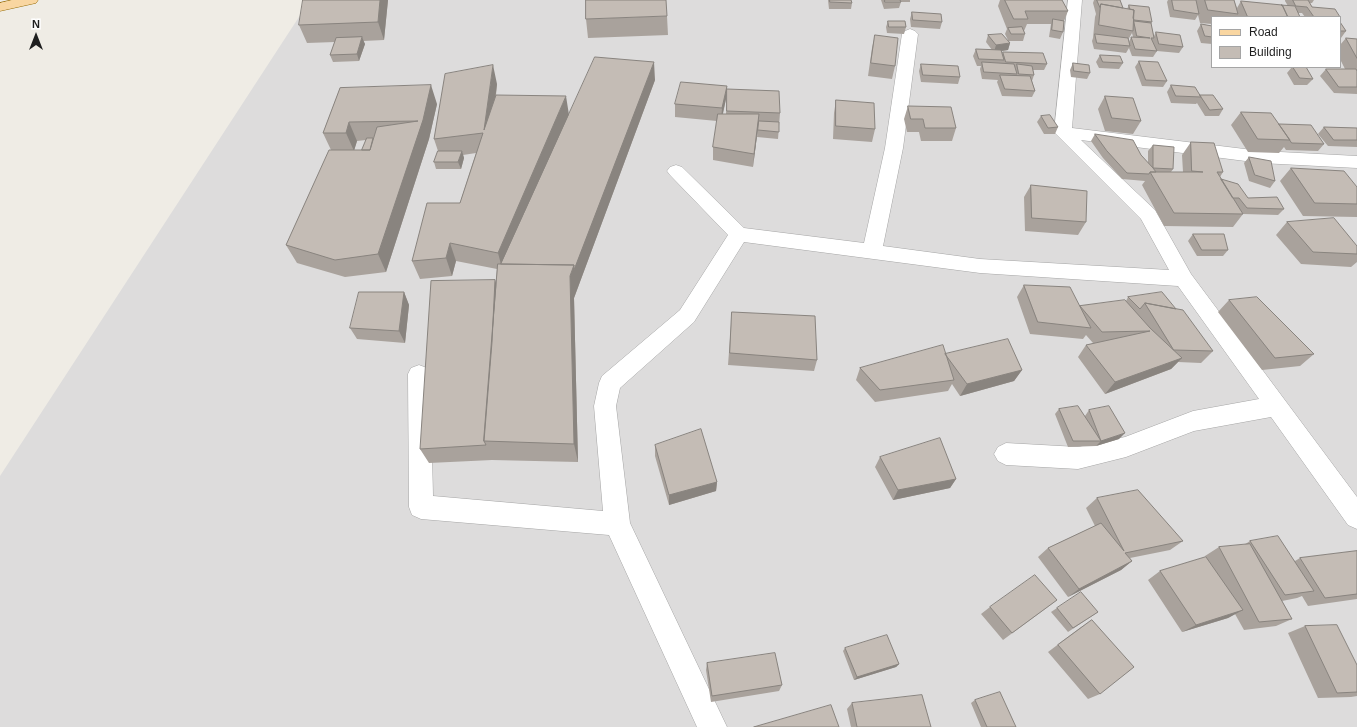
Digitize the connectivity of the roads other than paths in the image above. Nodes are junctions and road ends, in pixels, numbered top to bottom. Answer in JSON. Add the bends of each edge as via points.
{"nodes":[{"id":1,"x":31,"y":0,"type":"edge"},
{"id":2,"x":1075,"y":0,"type":"edge"},
{"id":3,"x":0,"y":7,"type":"edge"},
{"id":4,"x":910,"y":34,"type":"dead end"},
{"id":5,"x":1063,"y":132,"type":"junction"},
{"id":6,"x":1357,"y":162,"type":"edge"},
{"id":7,"x":676,"y":171,"type":"dead end"},
{"id":8,"x":739,"y":234,"type":"junction"},
{"id":9,"x":872,"y":252,"type":"junction"},
{"id":10,"x":1184,"y":279,"type":"junction"},
{"id":11,"x":419,"y":374,"type":"dead end"},
{"id":12,"x":1276,"y":406,"type":"junction"},
{"id":13,"x":1006,"y":454,"type":"dead end"},
{"id":14,"x":1357,"y":517,"type":"edge"},
{"id":15,"x":617,"y":524,"type":"junction"},
{"id":16,"x":712,"y":727,"type":"edge"}],
"edges":[{"from":1,"to":3,"type":"main road"},
{"from":2,"to":5,"type":"street"},
{"from":4,"to":9,"type":"street","via":[[894,148]]},
{"from":5,"to":6,"type":"street","via":[[1261,157]]},
{"from":5,"to":10,"type":"street","via":[[1148,215]]},
{"from":7,"to":8,"type":"street"},
{"from":8,"to":9,"type":"street"},
{"from":8,"to":15,"type":"street","via":[[687,316],[610,383],[605,406]]},
{"from":9,"to":10,"type":"street","via":[[980,266]]},
{"from":10,"to":12,"type":"street"},
{"from":11,"to":15,"type":"street","via":[[421,507]]},
{"from":12,"to":13,"type":"street","via":[[1193,421],[1126,447],[1078,458]]},
{"from":12,"to":14,"type":"street"},
{"from":15,"to":16,"type":"street"}]}
